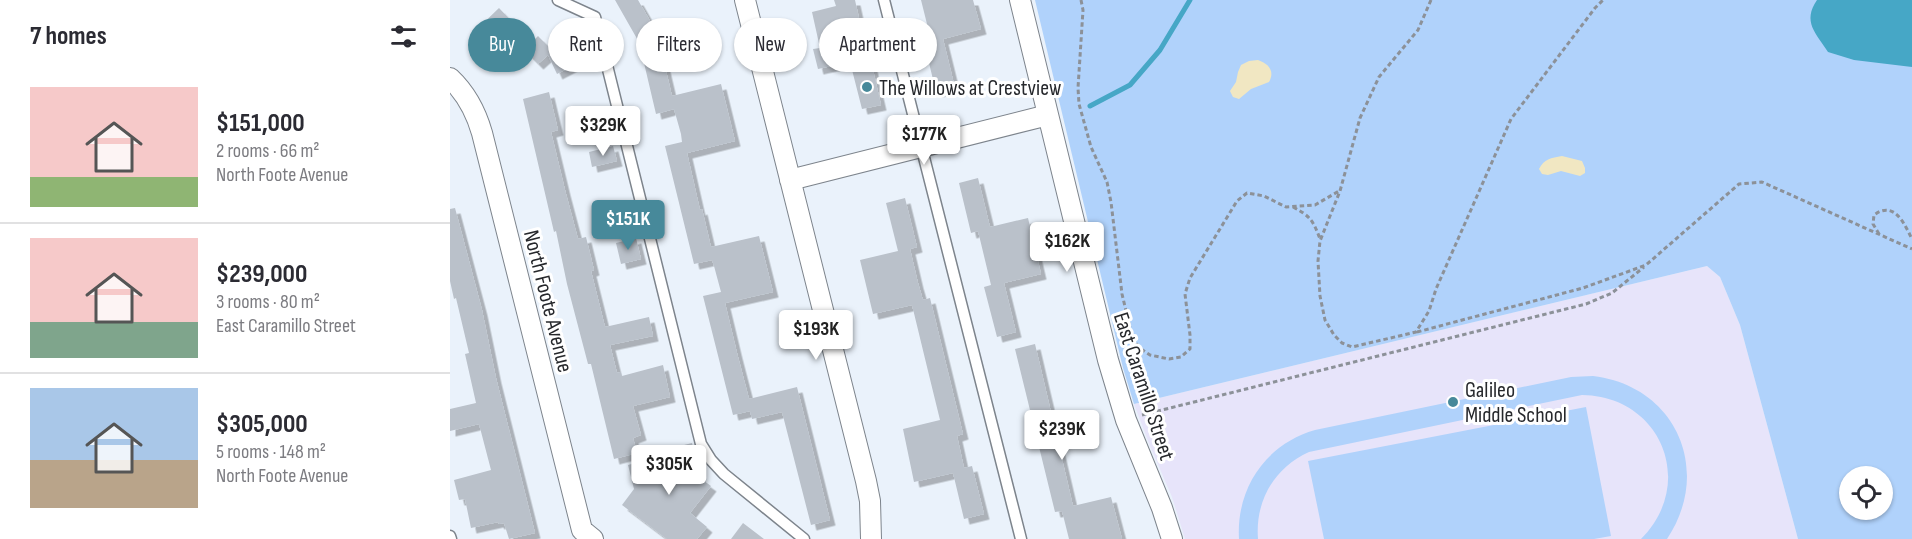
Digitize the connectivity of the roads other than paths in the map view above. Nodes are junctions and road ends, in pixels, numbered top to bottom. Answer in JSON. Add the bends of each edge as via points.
{"nodes":[{"id":1,"x":558,"y":0,"type":"edge"},
{"id":2,"x":745,"y":0,"type":"edge"},
{"id":3,"x":884,"y":0,"type":"edge"},
{"id":4,"x":1020,"y":0,"type":"edge"},
{"id":5,"x":450,"y":78,"type":"edge"},
{"id":6,"x":1048,"y":115,"type":"junction"},
{"id":7,"x":921,"y":147,"type":"junction"},
{"id":8,"x":790,"y":180,"type":"junction"},
{"id":9,"x":593,"y":539,"type":"edge"},
{"id":10,"x":804,"y":539,"type":"edge"},
{"id":11,"x":871,"y":539,"type":"edge"},
{"id":12,"x":1021,"y":539,"type":"edge"},
{"id":13,"x":1172,"y":539,"type":"edge"}],
"edges":[{"from":1,"to":10,"type":"lane","via":[[595,17],[701,444],[724,474]]},
{"from":2,"to":8,"type":"street"},
{"from":3,"to":7,"type":"lane"},
{"from":4,"to":6,"type":"street","name":"East Caramillo Street"},
{"from":5,"to":9,"type":"street","name":"North Foote Avenue","via":[[469,101],[482,134],[582,530]]},
{"from":6,"to":7,"type":"street"},
{"from":6,"to":13,"type":"street","name":"East Caramillo Street","via":[[1108,360],[1126,420]]},
{"from":7,"to":8,"type":"street"},
{"from":7,"to":12,"type":"lane"},
{"from":8,"to":11,"type":"street","via":[[870,501]]}]}
